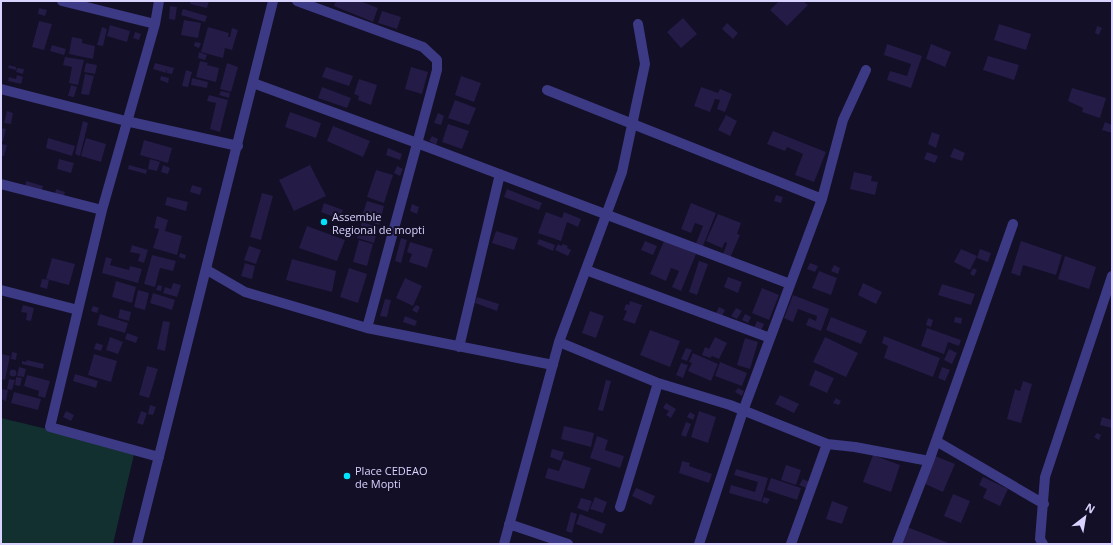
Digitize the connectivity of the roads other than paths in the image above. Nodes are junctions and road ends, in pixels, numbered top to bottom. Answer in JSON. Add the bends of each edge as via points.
{"nodes":[{"id":1,"x":62,"y":1,"type":"edge"},
{"id":2,"x":159,"y":1,"type":"edge"},
{"id":3,"x":274,"y":1,"type":"edge"},
{"id":4,"x":297,"y":1,"type":"edge"},
{"id":5,"x":155,"y":24,"type":"junction"},
{"id":6,"x":638,"y":24,"type":"dead end"},
{"id":7,"x":866,"y":70,"type":"dead end"},
{"id":8,"x":253,"y":83,"type":"junction"},
{"id":9,"x":1,"y":89,"type":"edge"},
{"id":10,"x":547,"y":90,"type":"dead end"},
{"id":11,"x":126,"y":121,"type":"junction"},
{"id":12,"x":632,"y":123,"type":"junction"},
{"id":13,"x":417,"y":143,"type":"junction"},
{"id":14,"x":238,"y":146,"type":"junction"},
{"id":15,"x":500,"y":174,"type":"junction"},
{"id":16,"x":1,"y":184,"type":"edge"},
{"id":17,"x":822,"y":198,"type":"junction"},
{"id":18,"x":102,"y":210,"type":"junction"},
{"id":19,"x":606,"y":215,"type":"junction"},
{"id":20,"x":1013,"y":224,"type":"dead end"},
{"id":21,"x":207,"y":270,"type":"junction"},
{"id":22,"x":586,"y":270,"type":"junction"},
{"id":23,"x":1112,"y":276,"type":"edge"},
{"id":24,"x":790,"y":284,"type":"junction"},
{"id":25,"x":1,"y":290,"type":"edge"},
{"id":26,"x":78,"y":310,"type":"junction"},
{"id":27,"x":367,"y":328,"type":"junction"},
{"id":28,"x":770,"y":338,"type":"junction"},
{"id":29,"x":559,"y":342,"type":"junction"},
{"id":30,"x":459,"y":347,"type":"junction"},
{"id":31,"x":554,"y":365,"type":"junction"},
{"id":32,"x":658,"y":384,"type":"junction"},
{"id":33,"x":744,"y":411,"type":"junction"},
{"id":34,"x":936,"y":441,"type":"junction"},
{"id":35,"x":827,"y":444,"type":"junction"},
{"id":36,"x":159,"y":457,"type":"junction"},
{"id":37,"x":929,"y":461,"type":"junction"},
{"id":38,"x":1044,"y":504,"type":"junction"},
{"id":39,"x":620,"y":507,"type":"dead end"},
{"id":40,"x":509,"y":524,"type":"junction"},
{"id":41,"x":138,"y":544,"type":"edge"},
{"id":42,"x":504,"y":544,"type":"edge"},
{"id":43,"x":568,"y":544,"type":"edge"},
{"id":44,"x":699,"y":544,"type":"edge"},
{"id":45,"x":791,"y":544,"type":"edge"},
{"id":46,"x":897,"y":544,"type":"edge"},
{"id":47,"x":1044,"y":544,"type":"edge"}],
"edges":[{"from":1,"to":5,"type":"street"},
{"from":2,"to":5,"type":"street"},
{"from":3,"to":8,"type":"street"},
{"from":4,"to":13,"type":"street","via":[[424,47],[437,60],[437,70]]},
{"from":5,"to":11,"type":"street"},
{"from":6,"to":12,"type":"street","via":[[645,64]]},
{"from":7,"to":17,"type":"street","via":[[842,120]]},
{"from":8,"to":13,"type":"street"},
{"from":8,"to":14,"type":"street"},
{"from":9,"to":11,"type":"street"},
{"from":10,"to":12,"type":"street"},
{"from":11,"to":14,"type":"street"},
{"from":11,"to":18,"type":"street"},
{"from":12,"to":17,"type":"street"},
{"from":12,"to":19,"type":"street","via":[[622,172]]},
{"from":13,"to":15,"type":"street"},
{"from":13,"to":27,"type":"street"},
{"from":14,"to":21,"type":"street"},
{"from":15,"to":19,"type":"street"},
{"from":15,"to":30,"type":"street"},
{"from":16,"to":18,"type":"street"},
{"from":17,"to":24,"type":"street"},
{"from":18,"to":26,"type":"street"},
{"from":19,"to":22,"type":"street"},
{"from":19,"to":24,"type":"street"},
{"from":20,"to":34,"type":"street"},
{"from":21,"to":27,"type":"street","via":[[244,292]]},
{"from":21,"to":36,"type":"street"},
{"from":22,"to":28,"type":"street"},
{"from":22,"to":29,"type":"street"},
{"from":23,"to":38,"type":"street","via":[[1045,477]]},
{"from":24,"to":28,"type":"street"},
{"from":25,"to":26,"type":"street"},
{"from":26,"to":36,"type":"street","via":[[50,427]]},
{"from":27,"to":30,"type":"street"},
{"from":28,"to":33,"type":"street"},
{"from":29,"to":31,"type":"street"},
{"from":29,"to":32,"type":"street"},
{"from":30,"to":31,"type":"street"},
{"from":31,"to":40,"type":"street"},
{"from":32,"to":33,"type":"street"},
{"from":32,"to":39,"type":"street"},
{"from":33,"to":35,"type":"street"},
{"from":33,"to":44,"type":"street"},
{"from":34,"to":37,"type":"street"},
{"from":34,"to":38,"type":"street"},
{"from":35,"to":37,"type":"street"},
{"from":35,"to":45,"type":"street"},
{"from":36,"to":41,"type":"street"},
{"from":37,"to":46,"type":"street"},
{"from":38,"to":47,"type":"street","via":[[1040,539]]},
{"from":40,"to":42,"type":"street"},
{"from":40,"to":43,"type":"street"}]}
